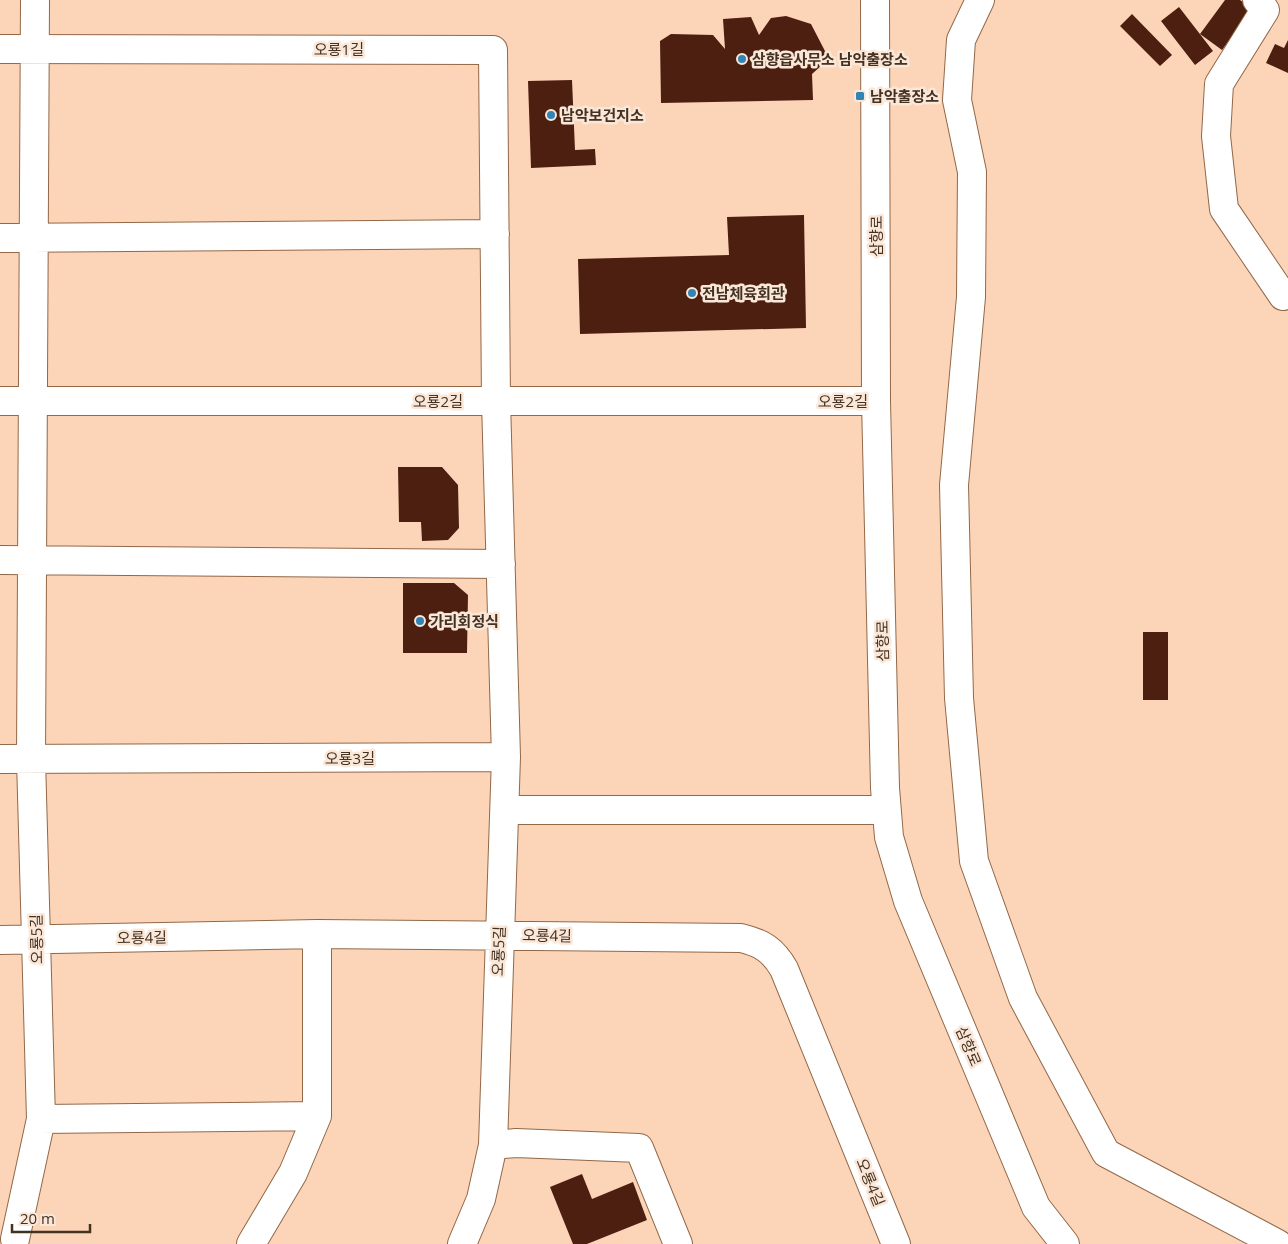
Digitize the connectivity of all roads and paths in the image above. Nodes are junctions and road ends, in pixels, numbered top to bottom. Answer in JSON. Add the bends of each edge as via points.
{"nodes":[{"id":1,"x":35,"y":0,"type":"edge"},
{"id":2,"x":875,"y":0,"type":"edge"},
{"id":3,"x":980,"y":0,"type":"edge"},
{"id":4,"x":1257,"y":0,"type":"edge"},
{"id":5,"x":0,"y":49,"type":"edge"},
{"id":6,"x":35,"y":49,"type":"junction"},
{"id":7,"x":495,"y":234,"type":"junction"},
{"id":8,"x":0,"y":238,"type":"edge"},
{"id":9,"x":34,"y":238,"type":"junction"},
{"id":10,"x":1283,"y":296,"type":"dead end"},
{"id":11,"x":0,"y":401,"type":"edge"},
{"id":12,"x":33,"y":401,"type":"junction"},
{"id":13,"x":496,"y":401,"type":"junction"},
{"id":14,"x":876,"y":401,"type":"junction"},
{"id":15,"x":0,"y":560,"type":"edge"},
{"id":16,"x":32,"y":560,"type":"junction"},
{"id":17,"x":501,"y":564,"type":"junction"},
{"id":18,"x":506,"y":757,"type":"junction"},
{"id":19,"x":0,"y":759,"type":"edge"},
{"id":20,"x":31,"y":759,"type":"junction"},
{"id":21,"x":505,"y":810,"type":"junction"},
{"id":22,"x":886,"y":810,"type":"junction"},
{"id":23,"x":317,"y":934,"type":"junction"},
{"id":24,"x":498,"y":935,"type":"junction"},
{"id":25,"x":36,"y":939,"type":"junction"},
{"id":26,"x":0,"y":940,"type":"edge"},
{"id":27,"x":317,"y":1116,"type":"junction"},
{"id":28,"x":40,"y":1119,"type":"junction"},
{"id":29,"x":493,"y":1144,"type":"junction"},
{"id":30,"x":14,"y":1239,"type":"edge"},
{"id":31,"x":251,"y":1244,"type":"edge"},
{"id":32,"x":462,"y":1244,"type":"edge"},
{"id":33,"x":678,"y":1244,"type":"edge"},
{"id":34,"x":896,"y":1244,"type":"edge"},
{"id":35,"x":1065,"y":1244,"type":"edge"},
{"id":36,"x":1278,"y":1244,"type":"edge"}],
"edges":[{"from":1,"to":6,"type":"street","name":"오룡5길"},
{"from":2,"to":14,"type":"street","name":"삼향로"},
{"from":3,"to":36,"type":"street","via":[[961,40],[957,100],[972,182],[971,297],[954,485],[959,698],[974,861],[1023,998],[1106,1153]]},
{"from":4,"to":10,"type":"street","via":[[1265,10],[1219,84],[1216,136],[1224,209]]},
{"from":5,"to":6,"type":"street","name":"오룡1길"},
{"from":6,"to":7,"type":"street","name":"오룡1길","via":[[493,50]]},
{"from":6,"to":9,"type":"street","name":"오룡5길"},
{"from":7,"to":9,"type":"street"},
{"from":7,"to":13,"type":"street","name":"오룡1길"},
{"from":8,"to":9,"type":"street"},
{"from":9,"to":12,"type":"street","name":"오룡5길"},
{"from":11,"to":12,"type":"street","name":"오룡2길"},
{"from":12,"to":13,"type":"street","name":"오룡2길"},
{"from":12,"to":16,"type":"street","name":"오룡5길"},
{"from":13,"to":14,"type":"street","name":"오룡2길"},
{"from":13,"to":17,"type":"street"},
{"from":14,"to":22,"type":"street","name":"삼향로"},
{"from":15,"to":16,"type":"street"},
{"from":16,"to":17,"type":"street"},
{"from":16,"to":20,"type":"street","name":"오룡5길"},
{"from":17,"to":18,"type":"street"},
{"from":18,"to":20,"type":"street","name":"오룡3길"},
{"from":18,"to":21,"type":"street","name":"오룡5길"},
{"from":19,"to":20,"type":"street","name":"오룡3길"},
{"from":20,"to":25,"type":"street","name":"오룡5길"},
{"from":21,"to":22,"type":"street"},
{"from":21,"to":24,"type":"street","name":"오룡5길"},
{"from":22,"to":35,"type":"street","name":"삼향로","via":[[889,837],[908,900],[1036,1207]]},
{"from":23,"to":24,"type":"street","name":"오룡4길"},
{"from":23,"to":25,"type":"street","name":"오룡4길"},
{"from":23,"to":27,"type":"street"},
{"from":24,"to":29,"type":"street","name":"오룡5길"},
{"from":24,"to":34,"type":"street","name":"오룡4길","via":[[741,938],[758,942],[774,953],[784,969]]},
{"from":25,"to":26,"type":"street","name":"오룡4길"},
{"from":25,"to":28,"type":"street","name":"오룡5길"},
{"from":27,"to":28,"type":"street"},
{"from":27,"to":31,"type":"street","via":[[293,1172]]},
{"from":28,"to":30,"type":"street","name":"오룡5길"},
{"from":29,"to":32,"type":"street","name":"오룡5길","via":[[481,1199]]},
{"from":29,"to":33,"type":"street","via":[[639,1148]]}]}
